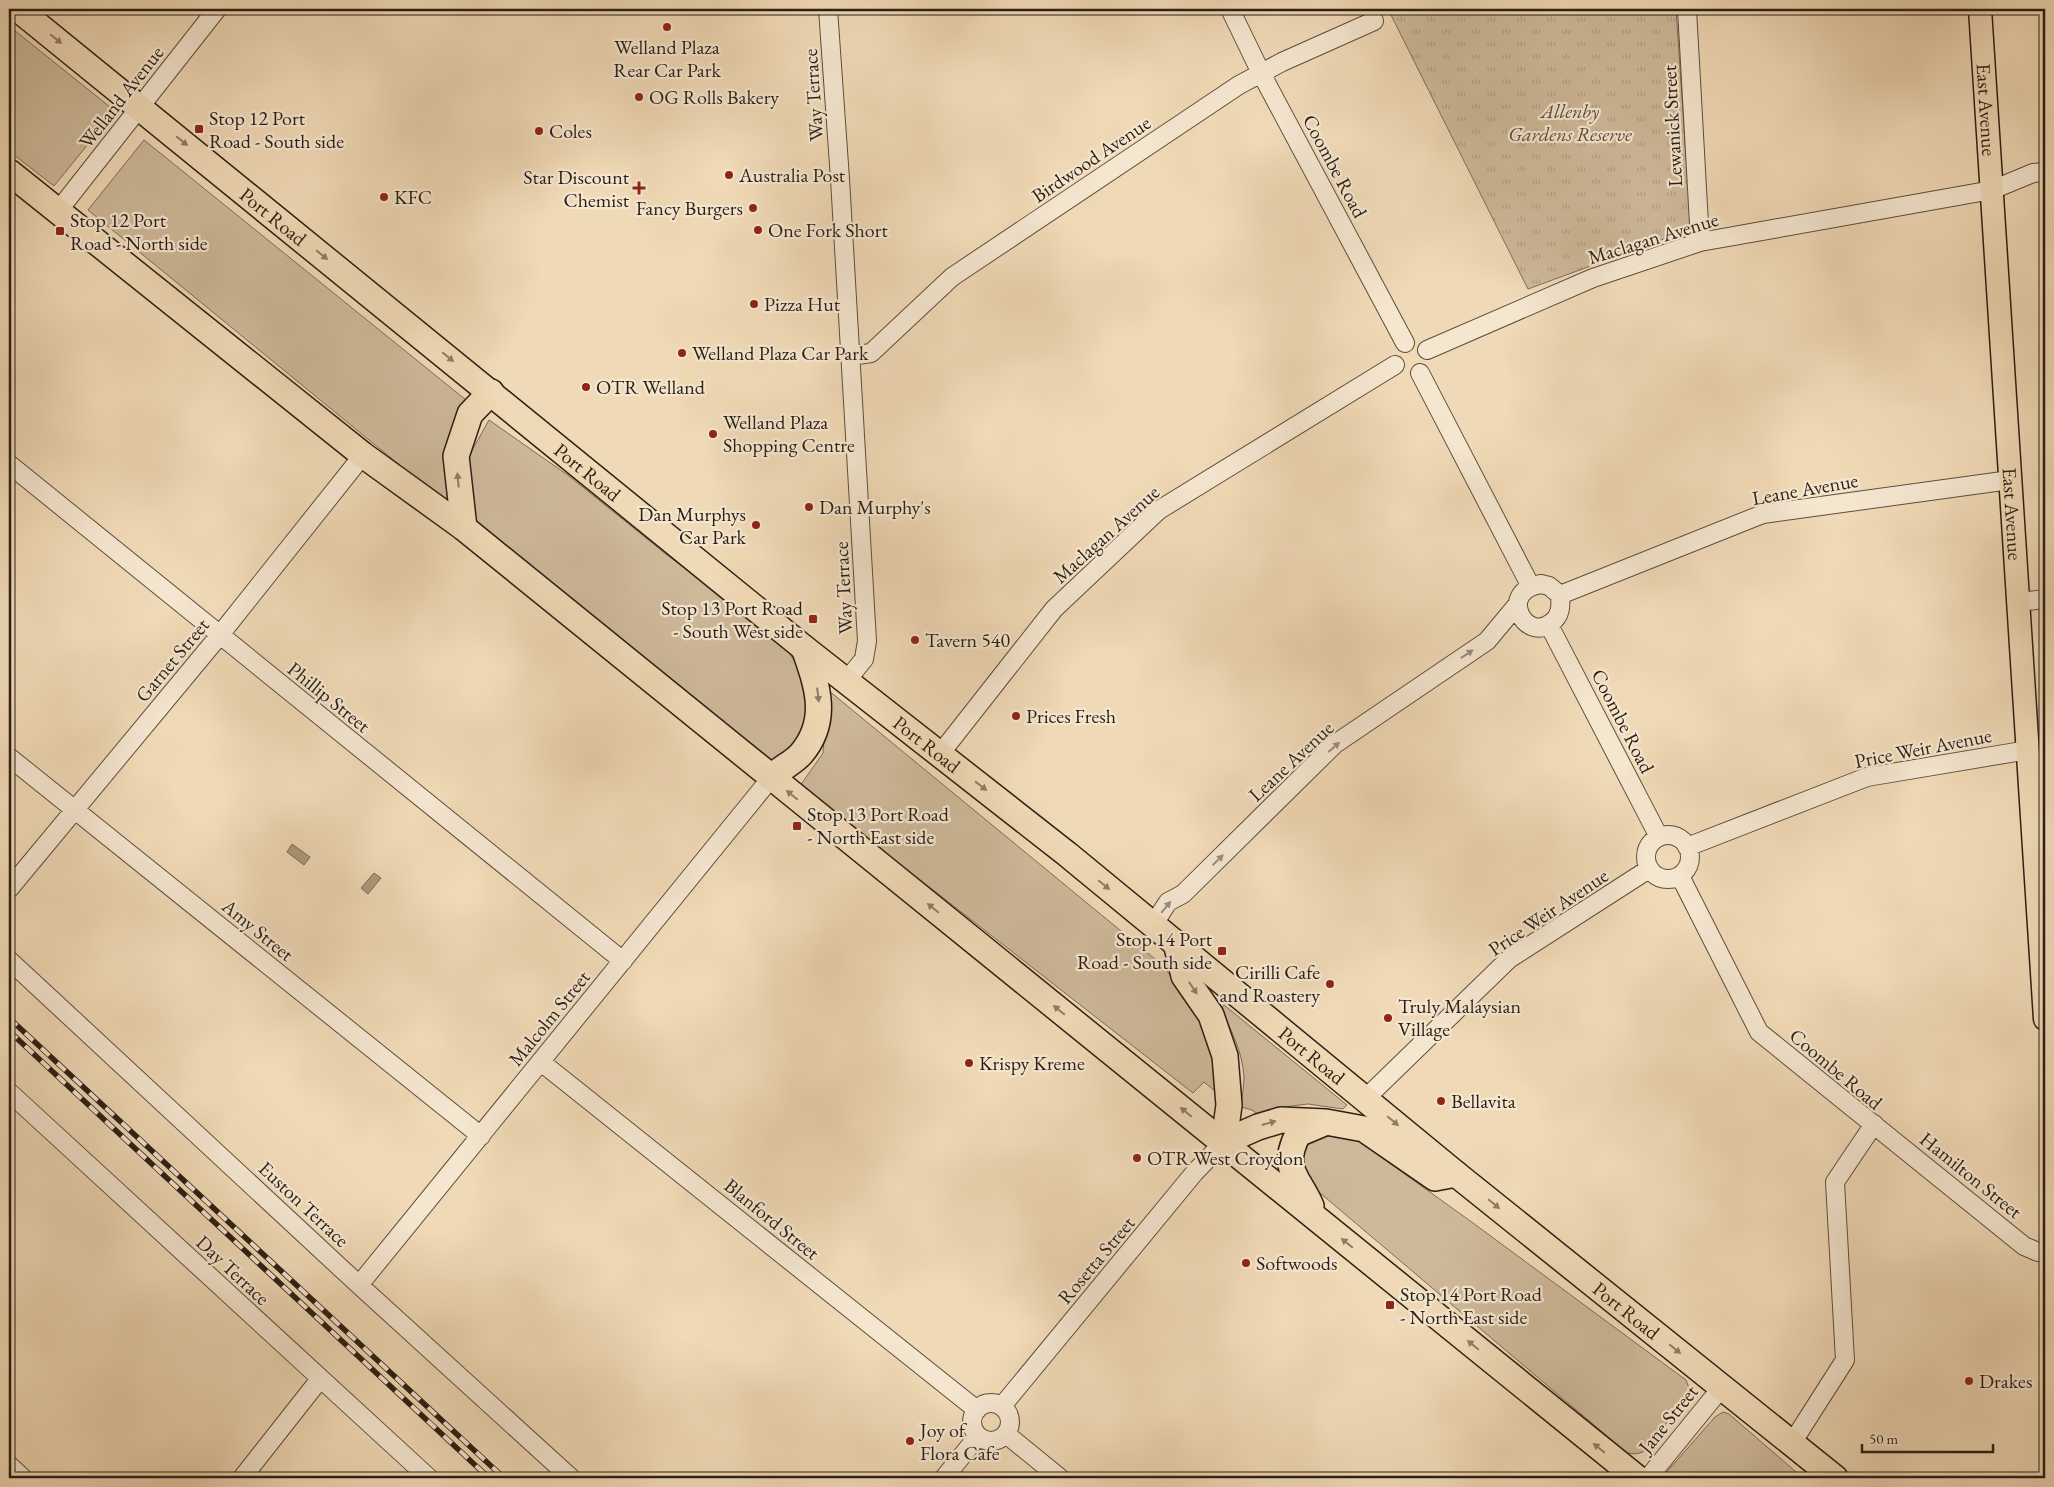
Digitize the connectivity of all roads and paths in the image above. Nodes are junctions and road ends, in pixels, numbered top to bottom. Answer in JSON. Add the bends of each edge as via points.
{"nodes":[{"id":1,"x":18,"y":9,"type":"edge"},
{"id":2,"x":217,"y":9,"type":"edge"},
{"id":3,"x":828,"y":9,"type":"edge"},
{"id":4,"x":1230,"y":9,"type":"edge"},
{"id":5,"x":1687,"y":9,"type":"edge"},
{"id":6,"x":1980,"y":9,"type":"edge"},
{"id":7,"x":1374,"y":21,"type":"dead end"},
{"id":8,"x":1261,"y":73,"type":"junction"},
{"id":9,"x":139,"y":106,"type":"junction"},
{"id":10,"x":9,"y":172,"type":"edge"},
{"id":11,"x":2045,"y":172,"type":"edge"},
{"id":12,"x":1992,"y":190,"type":"junction"},
{"id":13,"x":58,"y":212,"type":"junction"},
{"id":14,"x":1700,"y":242,"type":"junction"},
{"id":15,"x":1405,"y":343,"type":"junction"},
{"id":16,"x":1427,"y":350,"type":"junction"},
{"id":17,"x":850,"y":356,"type":"junction"},
{"id":18,"x":1395,"y":365,"type":"junction"},
{"id":19,"x":1420,"y":374,"type":"junction"},
{"id":20,"x":491,"y":392,"type":"junction"},
{"id":21,"x":363,"y":455,"type":"junction"},
{"id":22,"x":9,"y":464,"type":"edge"},
{"id":23,"x":2010,"y":480,"type":"junction"},
{"id":24,"x":464,"y":528,"type":"junction"},
{"id":25,"x":1530,"y":585,"type":"junction"},
{"id":26,"x":1560,"y":595,"type":"junction"},
{"id":27,"x":2045,"y":600,"type":"edge"},
{"id":28,"x":2018,"y":602,"type":"junction"},
{"id":29,"x":1517,"y":605,"type":"junction"},
{"id":30,"x":1550,"y":624,"type":"junction"},
{"id":31,"x":219,"y":636,"type":"junction"},
{"id":32,"x":804,"y":648,"type":"junction"},
{"id":33,"x":847,"y":680,"type":"junction"},
{"id":34,"x":2028,"y":750,"type":"junction"},
{"id":35,"x":940,"y":754,"type":"junction"},
{"id":36,"x":9,"y":757,"type":"edge"},
{"id":37,"x":772,"y":778,"type":"junction"},
{"id":38,"x":2038,"y":799,"type":"edge"},
{"id":39,"x":75,"y":810,"type":"junction"},
{"id":40,"x":1659,"y":837,"type":"junction"},
{"id":41,"x":1687,"y":847,"type":"junction"},
{"id":42,"x":1649,"y":869,"type":"junction"},
{"id":43,"x":1680,"y":876,"type":"junction"},
{"id":44,"x":9,"y":888,"type":"edge"},
{"id":45,"x":1153,"y":925,"type":"junction"},
{"id":46,"x":1176,"y":943,"type":"junction"},
{"id":47,"x":9,"y":960,"type":"edge"},
{"id":48,"x":623,"y":961,"type":"junction"},
{"id":49,"x":2045,"y":1020,"type":"edge"},
{"id":50,"x":541,"y":1062,"type":"junction"},
{"id":51,"x":9,"y":1092,"type":"edge"},
{"id":52,"x":1366,"y":1098,"type":"junction"},
{"id":53,"x":1326,"y":1122,"type":"junction"},
{"id":54,"x":1874,"y":1124,"type":"junction"},
{"id":55,"x":481,"y":1136,"type":"junction"},
{"id":56,"x":1224,"y":1142,"type":"junction"},
{"id":57,"x":1456,"y":1174,"type":"junction"},
{"id":58,"x":1316,"y":1218,"type":"junction"},
{"id":59,"x":2045,"y":1252,"type":"edge"},
{"id":60,"x":360,"y":1285,"type":"junction"},
{"id":61,"x":320,"y":1378,"type":"junction"},
{"id":62,"x":1722,"y":1387,"type":"junction"},
{"id":63,"x":1002,"y":1406,"type":"junction"},
{"id":64,"x":977,"y":1410,"type":"junction"},
{"id":65,"x":1006,"y":1434,"type":"junction"},
{"id":66,"x":978,"y":1436,"type":"junction"},
{"id":67,"x":1792,"y":1443,"type":"junction"},
{"id":68,"x":9,"y":1465,"type":"edge"},
{"id":69,"x":23,"y":1478,"type":"edge"},
{"id":70,"x":242,"y":1478,"type":"edge"},
{"id":71,"x":429,"y":1478,"type":"edge"},
{"id":72,"x":571,"y":1478,"type":"edge"},
{"id":73,"x":944,"y":1478,"type":"edge"},
{"id":74,"x":1060,"y":1478,"type":"edge"},
{"id":75,"x":1637,"y":1478,"type":"edge"},
{"id":76,"x":1648,"y":1478,"type":"edge"},
{"id":77,"x":1835,"y":1478,"type":"edge"}],
"edges":[{"from":1,"to":9,"type":"highway","name":"Port Road","one_way":true},
{"from":2,"to":9,"type":"street","name":"Welland Avenue"},
{"from":3,"to":17,"type":"street","name":"Way Terrace"},
{"from":4,"to":8,"type":"street","name":"Coombe Road"},
{"from":5,"to":14,"type":"street","name":"Lewanick Street"},
{"from":6,"to":12,"type":"main road","name":"East Avenue"},
{"from":7,"to":8,"type":"street","name":"Birdwood Avenue"},
{"from":8,"to":15,"type":"street","name":"Coombe Road"},
{"from":8,"to":17,"type":"street","name":"Birdwood Avenue","via":[[952,277],[871,353]]},
{"from":9,"to":13,"type":"street","name":"Welland Avenue"},
{"from":9,"to":20,"type":"highway","name":"Port Road","one_way":true},
{"from":10,"to":13,"type":"highway"},
{"from":11,"to":12,"type":"street","name":"Maclagan Avenue","via":[[2033,173]]},
{"from":12,"to":14,"type":"street","name":"Maclagan Avenue"},
{"from":12,"to":23,"type":"main road","name":"East Avenue"},
{"from":13,"to":21,"type":"highway"},
{"from":14,"to":16,"type":"street","name":"Maclagan Avenue","via":[[1593,278]]},
{"from":15,"to":16,"type":"street","via":[[1416,342]]},
{"from":15,"to":18,"type":"street","via":[[1397,348]]},
{"from":16,"to":19,"type":"street","via":[[1429,362]]},
{"from":17,"to":33,"type":"street","name":"Way Terrace","via":[[867,641],[864,659]]},
{"from":18,"to":19,"type":"street","via":[[1404,374]]},
{"from":18,"to":35,"type":"street","name":"Maclagan Avenue","via":[[1159,510],[1054,609]]},
{"from":19,"to":25,"type":"street"},
{"from":24,"to":20,"type":"highway","one_way":true,"via":[[456,456],[470,414]]},
{"from":20,"to":32,"type":"highway","name":"Port Road"},
{"from":21,"to":24,"type":"highway"},
{"from":21,"to":31,"type":"street","name":"Garnet Street"},
{"from":22,"to":31,"type":"street","name":"Phillip Street"},
{"from":23,"to":26,"type":"street","name":"Leane Avenue","via":[[1762,514]]},
{"from":23,"to":28,"type":"main road","name":"East Avenue"},
{"from":24,"to":37,"type":"highway"},
{"from":25,"to":26,"type":"street","via":[[1549,586]]},
{"from":25,"to":29,"type":"street","via":[[1518,598]]},
{"from":26,"to":30,"type":"street","via":[[1560,613]]},
{"from":27,"to":28,"type":"street"},
{"from":28,"to":34,"type":"main road","name":"East Avenue"},
{"from":29,"to":30,"type":"street","via":[[1528,624],[1541,627]]},
{"from":45,"to":29,"type":"street","name":"Leane Avenue","one_way":true,"via":[[1168,902],[1183,894],[1335,744],[1487,641]]},
{"from":30,"to":40,"type":"street","name":"Coombe Road"},
{"from":31,"to":39,"type":"street","name":"Garnet Street"},
{"from":31,"to":48,"type":"street","name":"Phillip Street"},
{"from":32,"to":33,"type":"highway","name":"Port Road"},
{"from":32,"to":37,"type":"highway","one_way":true,"via":[[818,691],[816,728],[802,753]]},
{"from":33,"to":35,"type":"highway","name":"Port Road"},
{"from":34,"to":38,"type":"main road","name":"East Avenue"},
{"from":34,"to":41,"type":"street","name":"Price Weir Avenue","via":[[1867,777]]},
{"from":35,"to":45,"type":"highway","name":"Port Road","one_way":true},
{"from":36,"to":39,"type":"street","name":"Amy Street"},
{"from":37,"to":48,"type":"street","name":"Malcolm Street"},
{"from":56,"to":37,"type":"highway","one_way":true},
{"from":38,"to":49,"type":"main road","name":"East Avenue"},
{"from":39,"to":44,"type":"street","name":"Garnet Street"},
{"from":39,"to":55,"type":"street","name":"Amy Street"},
{"from":40,"to":41,"type":"street","via":[[1676,837]]},
{"from":40,"to":42,"type":"street","via":[[1646,854]]},
{"from":41,"to":43,"type":"street","via":[[1688,865]]},
{"from":42,"to":43,"type":"street","via":[[1661,878]]},
{"from":42,"to":52,"type":"street","name":"Price Weir Avenue","via":[[1509,959]]},
{"from":43,"to":54,"type":"street","name":"Coombe Road","via":[[1759,1032]]},
{"from":45,"to":46,"type":"highway","name":"Port Road"},
{"from":46,"to":52,"type":"highway","name":"Port Road"},
{"from":46,"to":56,"type":"highway","one_way":true,"via":[[1184,976],[1211,1016],[1225,1056],[1229,1104]]},
{"from":47,"to":60,"type":"street","name":"Euston Terrace"},
{"from":48,"to":50,"type":"street","name":"Malcolm Street"},
{"from":50,"to":55,"type":"street","name":"Malcolm Street"},
{"from":50,"to":64,"type":"street","name":"Blanford Street"},
{"from":51,"to":61,"type":"street","name":"Day Terrace"},
{"from":52,"to":57,"type":"highway","name":"Port Road","one_way":true},
{"from":56,"to":53,"type":"highway","one_way":true,"via":[[1280,1120]]},
{"from":53,"to":57,"type":"highway","via":[[1364,1129],[1435,1178]]},
{"from":53,"to":58,"type":"highway","via":[[1298,1134],[1291,1148],[1292,1174],[1307,1196]]},
{"from":54,"to":59,"type":"street","name":"Hamilton Street","via":[[2024,1246]]},
{"from":54,"to":67,"type":"street","name":"Coombe Road","via":[[1835,1182],[1846,1360]]},
{"from":55,"to":60,"type":"street","name":"Malcolm Street"},
{"from":56,"to":58,"type":"highway"},
{"from":56,"to":63,"type":"street","name":"Rosetta Street"},
{"from":57,"to":62,"type":"highway","name":"Port Road","one_way":true},
{"from":75,"to":58,"type":"highway","one_way":true},
{"from":60,"to":72,"type":"street","name":"Euston Terrace"},
{"from":61,"to":70,"type":"street"},
{"from":61,"to":71,"type":"street","name":"Day Terrace"},
{"from":62,"to":67,"type":"highway","name":"Port Road"},
{"from":62,"to":76,"type":"street","name":"Jane Street"},
{"from":63,"to":64,"type":"street","via":[[987,1404]]},
{"from":63,"to":65,"type":"street","via":[[1010,1420]]},
{"from":64,"to":66,"type":"street","via":[[972,1422]]},
{"from":65,"to":66,"type":"street","via":[[994,1441]]},
{"from":65,"to":74,"type":"street"},
{"from":66,"to":73,"type":"street"},
{"from":67,"to":77,"type":"highway","name":"Port Road"},
{"from":68,"to":69,"type":"street"}]}
